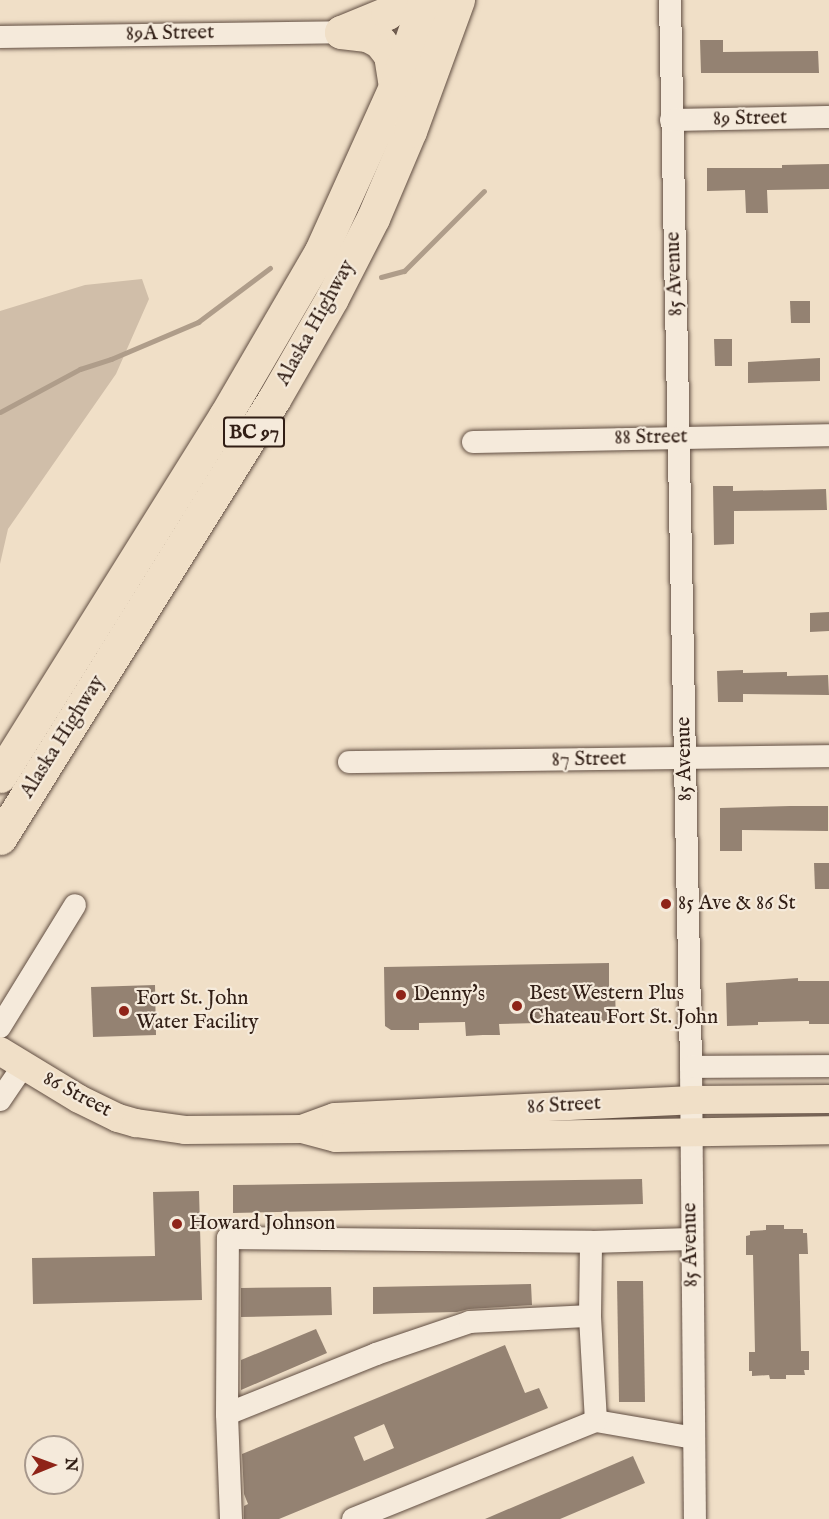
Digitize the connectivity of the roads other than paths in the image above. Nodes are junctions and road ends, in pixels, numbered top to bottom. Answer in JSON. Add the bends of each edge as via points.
{"nodes":[{"id":1,"x":402,"y":0,"type":"edge"},
{"id":2,"x":425,"y":0,"type":"edge"},
{"id":3,"x":458,"y":0,"type":"edge"},
{"id":4,"x":670,"y":0,"type":"edge"},
{"id":5,"x":341,"y":32,"type":"junction"},
{"id":6,"x":0,"y":37,"type":"edge"},
{"id":7,"x":395,"y":87,"type":"junction"},
{"id":8,"x":829,"y":117,"type":"edge"},
{"id":9,"x":671,"y":120,"type":"junction"},
{"id":10,"x":829,"y":435,"type":"edge"},
{"id":11,"x":679,"y":438,"type":"junction"},
{"id":12,"x":473,"y":442,"type":"dead end"},
{"id":13,"x":829,"y":756,"type":"edge"},
{"id":14,"x":685,"y":759,"type":"junction"},
{"id":15,"x":349,"y":762,"type":"dead end"},
{"id":16,"x":0,"y":776,"type":"edge"},
{"id":17,"x":0,"y":838,"type":"edge"},
{"id":18,"x":75,"y":905,"type":"dead end"},
{"id":19,"x":0,"y":1027,"type":"edge"},
{"id":20,"x":11,"y":1058,"type":"edge"},
{"id":21,"x":691,"y":1066,"type":"junction"},
{"id":22,"x":829,"y":1066,"type":"edge"},
{"id":23,"x":829,"y":1099,"type":"edge"},
{"id":24,"x":0,"y":1100,"type":"edge"},
{"id":25,"x":690,"y":1100,"type":"junction"},
{"id":26,"x":302,"y":1129,"type":"junction"},
{"id":27,"x":690,"y":1130,"type":"junction"},
{"id":28,"x":829,"y":1130,"type":"edge"},
{"id":29,"x":691,"y":1239,"type":"junction"},
{"id":30,"x":591,"y":1242,"type":"junction"},
{"id":31,"x":590,"y":1316,"type":"junction"},
{"id":32,"x":227,"y":1414,"type":"junction"},
{"id":33,"x":596,"y":1421,"type":"junction"},
{"id":34,"x":694,"y":1438,"type":"junction"},
{"id":35,"x":231,"y":1519,"type":"edge"},
{"id":36,"x":353,"y":1519,"type":"edge"},
{"id":37,"x":695,"y":1519,"type":"edge"}],
"edges":[{"from":1,"to":5,"type":"highway","via":[[387,13]]},
{"from":2,"to":7,"type":"highway","name":"Alaska Highway","number":"BC 97"},
{"from":3,"to":17,"type":"highway","name":"Alaska Highway","number":"BC 97","via":[[382,196],[332,298],[274,399]]},
{"from":4,"to":9,"type":"street","name":"85 Avenue"},
{"from":5,"to":6,"type":"street","name":"89A Street"},
{"from":5,"to":7,"type":"highway","via":[[367,35],[380,42],[390,55]]},
{"from":7,"to":16,"type":"highway","name":"Alaska Highway","number":"BC 97","via":[[320,253],[279,326]]},
{"from":8,"to":9,"type":"street","name":"89 Street"},
{"from":9,"to":11,"type":"street","name":"85 Avenue"},
{"from":10,"to":11,"type":"street","name":"88 Street"},
{"from":11,"to":12,"type":"street","name":"88 Street"},
{"from":11,"to":14,"type":"street","name":"85 Avenue"},
{"from":13,"to":14,"type":"street","name":"87 Street"},
{"from":14,"to":15,"type":"street","name":"87 Street"},
{"from":14,"to":21,"type":"street","name":"85 Avenue"},
{"from":18,"to":19,"type":"street"},
{"from":20,"to":24,"type":"street"},
{"from":20,"to":26,"type":"main road","name":"86 Street","via":[[101,1110],[136,1123],[207,1131]]},
{"from":21,"to":22,"type":"street"},
{"from":21,"to":25,"type":"street","name":"85 Avenue"},
{"from":23,"to":25,"type":"main road","name":"86 Street"},
{"from":25,"to":26,"type":"main road","name":"86 Street","via":[[335,1117]]},
{"from":25,"to":27,"type":"street","name":"85 Avenue"},
{"from":26,"to":27,"type":"main road","name":"86 Street","via":[[336,1138]]},
{"from":27,"to":28,"type":"main road","name":"86 Street"},
{"from":27,"to":29,"type":"street","name":"85 Avenue"},
{"from":29,"to":30,"type":"street"},
{"from":29,"to":34,"type":"street","name":"85 Avenue"},
{"from":30,"to":31,"type":"street"},
{"from":30,"to":32,"type":"street","via":[[228,1238]]},
{"from":31,"to":32,"type":"street","via":[[470,1322],[376,1354]]},
{"from":31,"to":33,"type":"street"},
{"from":32,"to":35,"type":"street"},
{"from":33,"to":34,"type":"street"},
{"from":33,"to":36,"type":"street"},
{"from":34,"to":37,"type":"street","name":"85 Avenue"}]}
